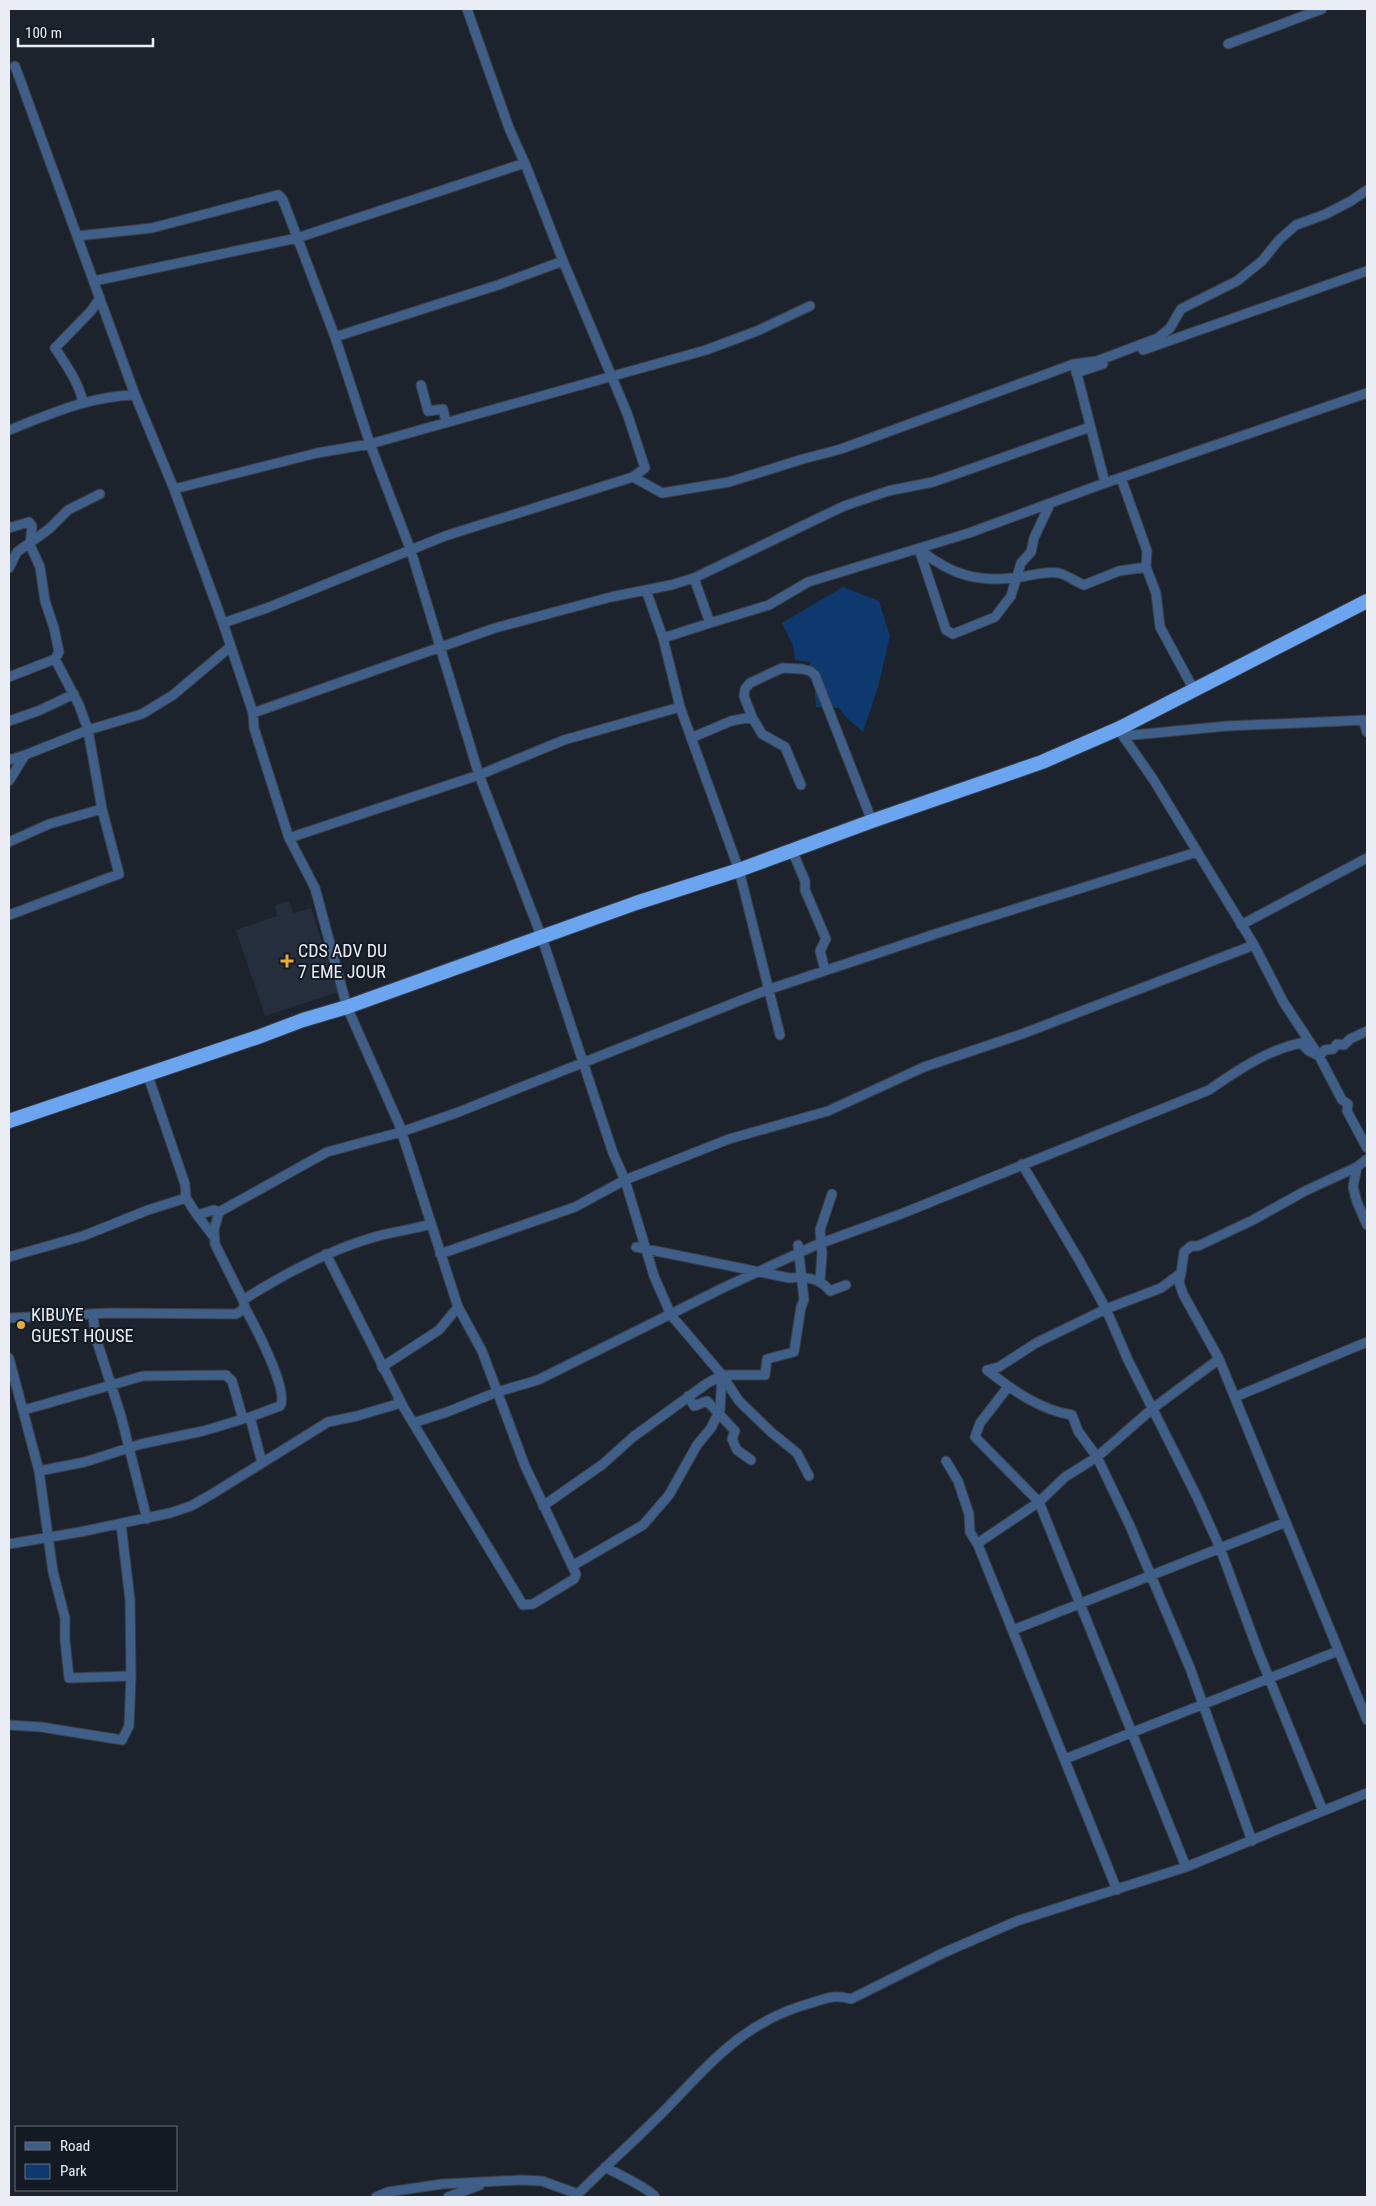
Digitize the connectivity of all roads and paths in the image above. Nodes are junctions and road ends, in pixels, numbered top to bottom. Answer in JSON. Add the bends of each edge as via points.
{"nodes":[{"id":1,"x":467,"y":9,"type":"edge"},
{"id":2,"x":1322,"y":9,"type":"edge"},
{"id":3,"x":1228,"y":44,"type":"dead end"},
{"id":4,"x":15,"y":66,"type":"dead end"},
{"id":5,"x":525,"y":163,"type":"junction"},
{"id":6,"x":1367,"y":190,"type":"edge"},
{"id":7,"x":77,"y":236,"type":"junction"},
{"id":8,"x":297,"y":238,"type":"junction"},
{"id":9,"x":563,"y":261,"type":"junction"},
{"id":10,"x":1367,"y":271,"type":"edge"},
{"id":11,"x":94,"y":281,"type":"junction"},
{"id":12,"x":100,"y":298,"type":"junction"},
{"id":13,"x":810,"y":306,"type":"dead end"},
{"id":14,"x":335,"y":337,"type":"junction"},
{"id":15,"x":1075,"y":369,"type":"junction"},
{"id":16,"x":612,"y":376,"type":"junction"},
{"id":17,"x":421,"y":385,"type":"dead end"},
{"id":18,"x":1367,"y":393,"type":"edge"},
{"id":19,"x":135,"y":396,"type":"junction"},
{"id":20,"x":83,"y":402,"type":"junction"},
{"id":21,"x":446,"y":422,"type":"junction"},
{"id":22,"x":1090,"y":427,"type":"junction"},
{"id":23,"x":9,"y":430,"type":"edge"},
{"id":24,"x":370,"y":444,"type":"junction"},
{"id":25,"x":633,"y":477,"type":"junction"},
{"id":26,"x":1121,"y":478,"type":"junction"},
{"id":27,"x":1105,"y":483,"type":"junction"},
{"id":28,"x":174,"y":489,"type":"junction"},
{"id":29,"x":100,"y":494,"type":"dead end"},
{"id":30,"x":1050,"y":504,"type":"junction"},
{"id":31,"x":9,"y":528,"type":"edge"},
{"id":32,"x":30,"y":543,"type":"junction"},
{"id":33,"x":920,"y":549,"type":"junction"},
{"id":34,"x":412,"y":551,"type":"junction"},
{"id":35,"x":1146,"y":567,"type":"junction"},
{"id":36,"x":9,"y":568,"type":"edge"},
{"id":37,"x":1017,"y":577,"type":"junction"},
{"id":38,"x":694,"y":578,"type":"junction"},
{"id":39,"x":646,"y":590,"type":"junction"},
{"id":40,"x":1367,"y":601,"type":"edge"},
{"id":41,"x":222,"y":623,"type":"junction"},
{"id":42,"x":710,"y":623,"type":"junction"},
{"id":43,"x":663,"y":638,"type":"junction"},
{"id":44,"x":230,"y":648,"type":"junction"},
{"id":45,"x":440,"y":648,"type":"junction"},
{"id":46,"x":55,"y":659,"type":"junction"},
{"id":47,"x":9,"y":677,"type":"edge"},
{"id":48,"x":1194,"y":690,"type":"junction"},
{"id":49,"x":74,"y":694,"type":"junction"},
{"id":50,"x":680,"y":707,"type":"junction"},
{"id":51,"x":253,"y":713,"type":"junction"},
{"id":52,"x":752,"y":717,"type":"junction"},
{"id":53,"x":1365,"y":720,"type":"edge"},
{"id":54,"x":9,"y":721,"type":"edge"},
{"id":55,"x":88,"y":730,"type":"junction"},
{"id":56,"x":1122,"y":732,"type":"junction"},
{"id":57,"x":1367,"y":732,"type":"edge"},
{"id":58,"x":691,"y":738,"type":"junction"},
{"id":59,"x":25,"y":755,"type":"junction"},
{"id":60,"x":9,"y":760,"type":"edge"},
{"id":61,"x":479,"y":775,"type":"junction"},
{"id":62,"x":9,"y":781,"type":"edge"},
{"id":63,"x":801,"y":785,"type":"dead end"},
{"id":64,"x":102,"y":809,"type":"junction"},
{"id":65,"x":872,"y":821,"type":"junction"},
{"id":66,"x":289,"y":838,"type":"junction"},
{"id":67,"x":9,"y":842,"type":"edge"},
{"id":68,"x":792,"y":850,"type":"junction"},
{"id":69,"x":1197,"y":852,"type":"junction"},
{"id":70,"x":1367,"y":858,"type":"edge"},
{"id":71,"x":739,"y":870,"type":"junction"},
{"id":72,"x":9,"y":915,"type":"edge"},
{"id":73,"x":1241,"y":925,"type":"junction"},
{"id":74,"x":542,"y":938,"type":"junction"},
{"id":75,"x":1254,"y":945,"type":"junction"},
{"id":76,"x":825,"y":970,"type":"junction"},
{"id":77,"x":768,"y":990,"type":"junction"},
{"id":78,"x":347,"y":1007,"type":"junction"},
{"id":79,"x":1367,"y":1031,"type":"edge"},
{"id":80,"x":780,"y":1035,"type":"dead end"},
{"id":81,"x":1319,"y":1056,"type":"junction"},
{"id":82,"x":584,"y":1062,"type":"junction"},
{"id":83,"x":147,"y":1073,"type":"junction"},
{"id":84,"x":9,"y":1121,"type":"edge"},
{"id":85,"x":401,"y":1132,"type":"junction"},
{"id":86,"x":1367,"y":1148,"type":"edge"},
{"id":87,"x":1367,"y":1160,"type":"edge"},
{"id":88,"x":1022,"y":1164,"type":"junction"},
{"id":89,"x":1357,"y":1168,"type":"junction"},
{"id":90,"x":625,"y":1180,"type":"junction"},
{"id":91,"x":832,"y":1194,"type":"dead end"},
{"id":92,"x":186,"y":1198,"type":"junction"},
{"id":93,"x":219,"y":1212,"type":"junction"},
{"id":94,"x":197,"y":1215,"type":"junction"},
{"id":95,"x":431,"y":1224,"type":"junction"},
{"id":96,"x":1367,"y":1224,"type":"edge"},
{"id":97,"x":214,"y":1237,"type":"junction"},
{"id":98,"x":821,"y":1244,"type":"junction"},
{"id":99,"x":640,"y":1248,"type":"junction"},
{"id":100,"x":798,"y":1249,"type":"junction"},
{"id":101,"x":326,"y":1254,"type":"junction"},
{"id":102,"x":440,"y":1254,"type":"junction"},
{"id":103,"x":9,"y":1256,"type":"edge"},
{"id":104,"x":760,"y":1271,"type":"junction"},
{"id":105,"x":1181,"y":1273,"type":"junction"},
{"id":106,"x":802,"y":1277,"type":"junction"},
{"id":107,"x":820,"y":1281,"type":"junction"},
{"id":108,"x":846,"y":1285,"type":"dead end"},
{"id":109,"x":244,"y":1304,"type":"junction"},
{"id":110,"x":458,"y":1307,"type":"junction"},
{"id":111,"x":1106,"y":1309,"type":"junction"},
{"id":112,"x":93,"y":1314,"type":"junction"},
{"id":113,"x":672,"y":1315,"type":"junction"},
{"id":114,"x":9,"y":1318,"type":"edge"},
{"id":115,"x":1367,"y":1342,"type":"edge"},
{"id":116,"x":9,"y":1358,"type":"edge"},
{"id":117,"x":1219,"y":1359,"type":"junction"},
{"id":118,"x":382,"y":1366,"type":"junction"},
{"id":119,"x":722,"y":1375,"type":"junction"},
{"id":120,"x":110,"y":1384,"type":"junction"},
{"id":121,"x":1008,"y":1387,"type":"junction"},
{"id":122,"x":497,"y":1392,"type":"junction"},
{"id":123,"x":688,"y":1396,"type":"junction"},
{"id":124,"x":1235,"y":1397,"type":"junction"},
{"id":125,"x":400,"y":1403,"type":"junction"},
{"id":126,"x":1152,"y":1409,"type":"junction"},
{"id":127,"x":24,"y":1410,"type":"junction"},
{"id":128,"x":718,"y":1412,"type":"junction"},
{"id":129,"x":246,"y":1418,"type":"junction"},
{"id":130,"x":413,"y":1423,"type":"junction"},
{"id":131,"x":129,"y":1448,"type":"junction"},
{"id":132,"x":1097,"y":1457,"type":"junction"},
{"id":133,"x":751,"y":1460,"type":"dead end"},
{"id":134,"x":946,"y":1461,"type":"dead end"},
{"id":135,"x":262,"y":1462,"type":"junction"},
{"id":136,"x":39,"y":1471,"type":"junction"},
{"id":137,"x":809,"y":1476,"type":"dead end"},
{"id":138,"x":1039,"y":1502,"type":"junction"},
{"id":139,"x":543,"y":1506,"type":"junction"},
{"id":140,"x":147,"y":1519,"type":"junction"},
{"id":141,"x":1286,"y":1522,"type":"junction"},
{"id":142,"x":121,"y":1524,"type":"junction"},
{"id":143,"x":48,"y":1538,"type":"junction"},
{"id":144,"x":9,"y":1544,"type":"edge"},
{"id":145,"x":978,"y":1545,"type":"junction"},
{"id":146,"x":1220,"y":1548,"type":"junction"},
{"id":147,"x":572,"y":1566,"type":"junction"},
{"id":148,"x":1150,"y":1574,"type":"junction"},
{"id":149,"x":1080,"y":1602,"type":"junction"},
{"id":150,"x":1013,"y":1630,"type":"junction"},
{"id":151,"x":1338,"y":1651,"type":"junction"},
{"id":152,"x":131,"y":1676,"type":"junction"},
{"id":153,"x":1270,"y":1680,"type":"junction"},
{"id":154,"x":1203,"y":1704,"type":"junction"},
{"id":155,"x":1367,"y":1720,"type":"edge"},
{"id":156,"x":9,"y":1725,"type":"edge"},
{"id":157,"x":1132,"y":1732,"type":"junction"},
{"id":158,"x":1065,"y":1759,"type":"junction"},
{"id":159,"x":1367,"y":1793,"type":"edge"},
{"id":160,"x":1323,"y":1811,"type":"junction"},
{"id":161,"x":1252,"y":1841,"type":"junction"},
{"id":162,"x":1186,"y":1866,"type":"junction"},
{"id":163,"x":1117,"y":1890,"type":"junction"},
{"id":164,"x":605,"y":2167,"type":"junction"},
{"id":165,"x":486,"y":2182,"type":"junction"},
{"id":166,"x":577,"y":2196,"type":"edge"},
{"id":167,"x":376,"y":2197,"type":"edge"},
{"id":168,"x":448,"y":2197,"type":"edge"},
{"id":169,"x":655,"y":2197,"type":"edge"}],
"edges":[{"from":1,"to":5,"type":"street","via":[[509,128]]},
{"from":2,"to":3,"type":"street"},
{"from":4,"to":7,"type":"street"},
{"from":5,"to":8,"type":"street"},
{"from":5,"to":9,"type":"street"},
{"from":6,"to":15,"type":"street","via":[[1326,214],[1296,225],[1262,261],[1237,281],[1181,309],[1170,328],[1158,338]]},
{"from":7,"to":8,"type":"street","via":[[152,228],[279,195]]},
{"from":7,"to":11,"type":"street"},
{"from":8,"to":11,"type":"street"},
{"from":8,"to":14,"type":"street"},
{"from":9,"to":14,"type":"street","via":[[442,304]]},
{"from":9,"to":16,"type":"street"},
{"from":10,"to":15,"type":"street"},
{"from":11,"to":12,"type":"street"},
{"from":12,"to":19,"type":"street"},
{"from":12,"to":20,"type":"street","via":[[92,311],[55,348],[73,376]]},
{"from":13,"to":16,"type":"street","via":[[706,350]]},
{"from":14,"to":24,"type":"street"},
{"from":15,"to":22,"type":"street"},
{"from":15,"to":25,"type":"street","via":[[841,449],[729,482],[662,493]]},
{"from":16,"to":21,"type":"street"},
{"from":16,"to":25,"type":"street","via":[[644,468]]},
{"from":17,"to":21,"type":"street","via":[[428,411],[443,409]]},
{"from":18,"to":26,"type":"street"},
{"from":19,"to":20,"type":"street"},
{"from":19,"to":28,"type":"street"},
{"from":20,"to":23,"type":"street"},
{"from":21,"to":24,"type":"street"},
{"from":22,"to":27,"type":"street"},
{"from":22,"to":38,"type":"street","via":[[933,482],[888,491],[844,506]]},
{"from":24,"to":28,"type":"street","via":[[317,453]]},
{"from":24,"to":34,"type":"street"},
{"from":25,"to":34,"type":"street","via":[[445,536]]},
{"from":26,"to":27,"type":"street"},
{"from":26,"to":35,"type":"street","via":[[1147,551]]},
{"from":27,"to":30,"type":"street"},
{"from":28,"to":41,"type":"street"},
{"from":29,"to":32,"type":"street","via":[[68,510]]},
{"from":30,"to":33,"type":"street"},
{"from":30,"to":37,"type":"street"},
{"from":31,"to":32,"type":"street","via":[[29,522],[32,526]]},
{"from":32,"to":36,"type":"street","via":[[17,552]]},
{"from":32,"to":46,"type":"street","via":[[40,568],[45,601],[54,628],[59,652]]},
{"from":33,"to":37,"type":"street","via":[[943,566],[974,578]]},
{"from":33,"to":37,"type":"street","via":[[946,630],[952,634],[995,617],[1011,596]]},
{"from":33,"to":42,"type":"street","via":[[808,582],[769,605]]},
{"from":34,"to":41,"type":"street"},
{"from":34,"to":45,"type":"street"},
{"from":35,"to":37,"type":"street","via":[[1119,571],[1084,585],[1059,573]]},
{"from":35,"to":48,"type":"street","via":[[1156,593],[1160,627]]},
{"from":38,"to":39,"type":"street"},
{"from":38,"to":42,"type":"street"},
{"from":39,"to":43,"type":"street"},
{"from":39,"to":45,"type":"street","via":[[495,628]]},
{"from":40,"to":48,"type":"highway"},
{"from":41,"to":44,"type":"street"},
{"from":42,"to":43,"type":"street"},
{"from":43,"to":50,"type":"street"},
{"from":44,"to":51,"type":"street"},
{"from":44,"to":55,"type":"street","via":[[173,695],[142,714]]},
{"from":45,"to":51,"type":"street"},
{"from":45,"to":61,"type":"street"},
{"from":46,"to":47,"type":"street"},
{"from":46,"to":49,"type":"street"},
{"from":48,"to":56,"type":"highway"},
{"from":49,"to":54,"type":"street"},
{"from":49,"to":55,"type":"street"},
{"from":50,"to":58,"type":"street"},
{"from":50,"to":61,"type":"street","via":[[564,740]]},
{"from":51,"to":66,"type":"street","via":[[254,728]]},
{"from":52,"to":58,"type":"street","via":[[732,721]]},
{"from":52,"to":63,"type":"street","via":[[762,734],[784,747]]},
{"from":52,"to":65,"type":"street","via":[[744,696],[750,683],[782,668],[792,667],[815,675]]},
{"from":53,"to":56,"type":"street"},
{"from":53,"to":57,"type":"street"},
{"from":55,"to":59,"type":"street"},
{"from":55,"to":64,"type":"street"},
{"from":56,"to":65,"type":"highway","via":[[1012,774]]},
{"from":56,"to":69,"type":"street"},
{"from":58,"to":71,"type":"street"},
{"from":59,"to":60,"type":"street"},
{"from":59,"to":62,"type":"street"},
{"from":61,"to":66,"type":"street"},
{"from":61,"to":74,"type":"street"},
{"from":64,"to":67,"type":"street","via":[[49,824]]},
{"from":64,"to":72,"type":"street","via":[[120,874]]},
{"from":65,"to":68,"type":"highway"},
{"from":66,"to":78,"type":"street","via":[[315,888]]},
{"from":68,"to":71,"type":"highway"},
{"from":68,"to":76,"type":"street","via":[[826,939],[820,951]]},
{"from":69,"to":73,"type":"street"},
{"from":69,"to":76,"type":"street"},
{"from":70,"to":73,"type":"street"},
{"from":71,"to":74,"type":"highway"},
{"from":71,"to":77,"type":"street"},
{"from":73,"to":75,"type":"street"},
{"from":74,"to":78,"type":"highway"},
{"from":74,"to":82,"type":"street"},
{"from":75,"to":81,"type":"street","via":[[1284,1003]]},
{"from":75,"to":90,"type":"street","via":[[1022,1034],[924,1067],[828,1111],[729,1139]]},
{"from":76,"to":77,"type":"street"},
{"from":77,"to":80,"type":"street"},
{"from":77,"to":82,"type":"street"},
{"from":78,"to":83,"type":"highway"},
{"from":78,"to":85,"type":"street"},
{"from":79,"to":81,"type":"street","via":[[1325,1050]]},
{"from":81,"to":86,"type":"street","via":[[1342,1100],[1348,1104],[1347,1111]]},
{"from":81,"to":88,"type":"street","via":[[1301,1043],[1286,1046],[1240,1068],[1209,1090]]},
{"from":82,"to":85,"type":"street"},
{"from":82,"to":90,"type":"street","via":[[613,1154]]},
{"from":83,"to":84,"type":"highway"},
{"from":83,"to":92,"type":"street","via":[[185,1184]]},
{"from":85,"to":93,"type":"street","via":[[327,1152]]},
{"from":85,"to":95,"type":"street"},
{"from":87,"to":89,"type":"street"},
{"from":88,"to":98,"type":"street"},
{"from":88,"to":111,"type":"street"},
{"from":89,"to":96,"type":"street","via":[[1353,1187]]},
{"from":89,"to":105,"type":"street","via":[[1198,1246],[1191,1246],[1184,1252]]},
{"from":90,"to":99,"type":"street"},
{"from":90,"to":102,"type":"street","via":[[575,1207]]},
{"from":91,"to":98,"type":"street","via":[[820,1230]]},
{"from":92,"to":94,"type":"street"},
{"from":92,"to":103,"type":"street","via":[[83,1236]]},
{"from":93,"to":94,"type":"street","via":[[214,1210]]},
{"from":93,"to":97,"type":"street"},
{"from":94,"to":97,"type":"street"},
{"from":95,"to":101,"type":"street","via":[[373,1237]]},
{"from":95,"to":102,"type":"street"},
{"from":97,"to":109,"type":"street"},
{"from":98,"to":100,"type":"street"},
{"from":98,"to":107,"type":"street"},
{"from":99,"to":104,"type":"street"},
{"from":99,"to":113,"type":"street"},
{"from":100,"to":104,"type":"street"},
{"from":100,"to":106,"type":"street"},
{"from":101,"to":109,"type":"street","via":[[286,1273]]},
{"from":101,"to":118,"type":"street"},
{"from":102,"to":110,"type":"street"},
{"from":104,"to":106,"type":"street","via":[[790,1278]]},
{"from":104,"to":113,"type":"street"},
{"from":105,"to":111,"type":"street","via":[[1161,1288]]},
{"from":105,"to":117,"type":"street","via":[[1179,1282],[1183,1294]]},
{"from":106,"to":107,"type":"street"},
{"from":106,"to":119,"type":"street","via":[[804,1300],[794,1352],[767,1358],[765,1375]]},
{"from":107,"to":108,"type":"street","via":[[830,1291]]},
{"from":109,"to":112,"type":"street","via":[[239,1313],[230,1315]]},
{"from":109,"to":129,"type":"street","via":[[275,1371],[283,1401],[279,1407]]},
{"from":110,"to":118,"type":"street","via":[[439,1330]]},
{"from":110,"to":122,"type":"street","via":[[482,1351]]},
{"from":111,"to":121,"type":"street","via":[[1036,1343],[999,1368],[987,1370]]},
{"from":111,"to":126,"type":"street"},
{"from":112,"to":114,"type":"street"},
{"from":112,"to":120,"type":"street","via":[[95,1335]]},
{"from":113,"to":119,"type":"street"},
{"from":113,"to":122,"type":"street","via":[[538,1380]]},
{"from":115,"to":124,"type":"street"},
{"from":116,"to":127,"type":"street"},
{"from":117,"to":124,"type":"street"},
{"from":117,"to":126,"type":"street"},
{"from":118,"to":125,"type":"street"},
{"from":118,"to":130,"type":"street"},
{"from":119,"to":123,"type":"street"},
{"from":119,"to":128,"type":"street"},
{"from":119,"to":137,"type":"street","via":[[739,1401],[797,1453]]},
{"from":120,"to":127,"type":"street"},
{"from":120,"to":129,"type":"street","via":[[143,1376],[226,1375],[232,1381]]},
{"from":120,"to":131,"type":"street"},
{"from":121,"to":132,"type":"street","via":[[1055,1412],[1072,1415],[1078,1431]]},
{"from":121,"to":138,"type":"street","via":[[974,1437]]},
{"from":122,"to":130,"type":"street"},
{"from":122,"to":139,"type":"street"},
{"from":123,"to":128,"type":"street","via":[[694,1406],[707,1401]]},
{"from":123,"to":139,"type":"street","via":[[603,1464]]},
{"from":124,"to":141,"type":"street"},
{"from":125,"to":130,"type":"street"},
{"from":125,"to":135,"type":"street","via":[[328,1422]]},
{"from":126,"to":132,"type":"street"},
{"from":126,"to":146,"type":"street"},
{"from":127,"to":136,"type":"street"},
{"from":128,"to":133,"type":"street","via":[[735,1431],[732,1438],[737,1450]]},
{"from":128,"to":147,"type":"street","via":[[669,1496],[643,1525]]},
{"from":129,"to":131,"type":"street"},
{"from":129,"to":135,"type":"street"},
{"from":130,"to":147,"type":"street","via":[[523,1605],[533,1604],[574,1579],[576,1574]]},
{"from":131,"to":136,"type":"street","via":[[85,1462]]},
{"from":131,"to":140,"type":"street"},
{"from":132,"to":138,"type":"street","via":[[1065,1476]]},
{"from":132,"to":148,"type":"street"},
{"from":134,"to":145,"type":"street","via":[[958,1481],[969,1514],[970,1532]]},
{"from":135,"to":140,"type":"street","via":[[191,1506]]},
{"from":136,"to":143,"type":"street"},
{"from":138,"to":145,"type":"street"},
{"from":138,"to":149,"type":"street"},
{"from":139,"to":147,"type":"street"},
{"from":140,"to":142,"type":"street"},
{"from":141,"to":146,"type":"street"},
{"from":141,"to":151,"type":"street"},
{"from":142,"to":143,"type":"street"},
{"from":142,"to":152,"type":"street","via":[[130,1600]]},
{"from":143,"to":144,"type":"street"},
{"from":143,"to":152,"type":"street","via":[[64,1618],[69,1678]]},
{"from":145,"to":150,"type":"street"},
{"from":146,"to":148,"type":"street"},
{"from":146,"to":153,"type":"street"},
{"from":148,"to":149,"type":"street"},
{"from":148,"to":154,"type":"street"},
{"from":149,"to":150,"type":"street"},
{"from":149,"to":157,"type":"street"},
{"from":150,"to":158,"type":"street"},
{"from":151,"to":153,"type":"street"},
{"from":151,"to":155,"type":"street"},
{"from":152,"to":156,"type":"street","via":[[130,1726],[122,1740]]},
{"from":153,"to":154,"type":"street"},
{"from":153,"to":160,"type":"street"},
{"from":154,"to":157,"type":"street"},
{"from":154,"to":161,"type":"street"},
{"from":157,"to":158,"type":"street"},
{"from":157,"to":162,"type":"street"},
{"from":158,"to":163,"type":"street"},
{"from":159,"to":160,"type":"street"},
{"from":160,"to":161,"type":"street"},
{"from":161,"to":162,"type":"street"},
{"from":162,"to":163,"type":"street"},
{"from":163,"to":164,"type":"street","via":[[1017,1921],[942,1953],[851,1999],[838,1995],[771,2018],[740,2037],[710,2062]]},
{"from":164,"to":166,"type":"street"},
{"from":164,"to":169,"type":"street","via":[[651,2191]]},
{"from":165,"to":166,"type":"street","via":[[542,2181]]},
{"from":165,"to":167,"type":"street","via":[[442,2184],[388,2192]]},
{"from":165,"to":168,"type":"street"}]}
